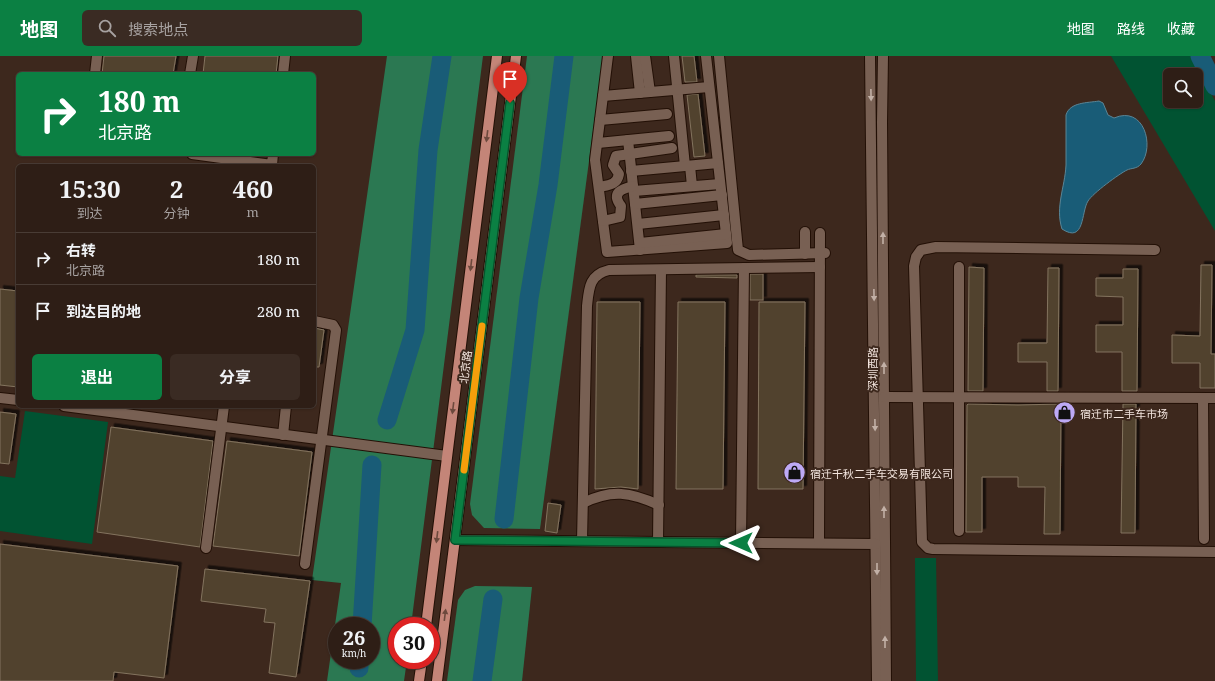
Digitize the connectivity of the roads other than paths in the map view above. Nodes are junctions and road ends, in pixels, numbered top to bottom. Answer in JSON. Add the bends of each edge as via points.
{"nodes":[{"id":1,"x":97,"y":56,"type":"edge"},
{"id":2,"x":193,"y":56,"type":"edge"},
{"id":3,"x":285,"y":56,"type":"edge"},
{"id":4,"x":497,"y":56,"type":"edge"},
{"id":5,"x":516,"y":56,"type":"edge"},
{"id":6,"x":608,"y":56,"type":"edge"},
{"id":7,"x":636,"y":56,"type":"edge"},
{"id":8,"x":646,"y":56,"type":"edge"},
{"id":9,"x":674,"y":56,"type":"edge"},
{"id":10,"x":706,"y":56,"type":"edge"},
{"id":11,"x":719,"y":56,"type":"edge"},
{"id":12,"x":870,"y":56,"type":"edge"},
{"id":13,"x":883,"y":56,"type":"edge"},
{"id":14,"x":95,"y":72,"type":"edge"},
{"id":15,"x":190,"y":72,"type":"edge"},
{"id":16,"x":283,"y":72,"type":"edge"},
{"id":17,"x":709,"y":86,"type":"junction"},
{"id":18,"x":677,"y":90,"type":"junction"},
{"id":19,"x":645,"y":93,"type":"junction"},
{"id":20,"x":603,"y":96,"type":"junction"},
{"id":21,"x":667,"y":114,"type":"dead end"},
{"id":22,"x":600,"y":120,"type":"junction"},
{"id":23,"x":669,"y":136,"type":"dead end"},
{"id":24,"x":628,"y":140,"type":"junction"},
{"id":25,"x":598,"y":143,"type":"junction"},
{"id":26,"x":672,"y":148,"type":"dead end"},
{"id":27,"x":629,"y":153,"type":"junction"},
{"id":28,"x":207,"y":156,"type":"edge"},
{"id":29,"x":718,"y":163,"type":"junction"},
{"id":30,"x":265,"y":164,"type":"edge"},
{"id":31,"x":688,"y":166,"type":"junction"},
{"id":32,"x":631,"y":171,"type":"junction"},
{"id":33,"x":720,"y":184,"type":"junction"},
{"id":34,"x":692,"y":186,"type":"junction"},
{"id":35,"x":599,"y":187,"type":"junction"},
{"id":36,"x":633,"y":188,"type":"junction"},
{"id":37,"x":722,"y":195,"type":"junction"},
{"id":38,"x":635,"y":204,"type":"junction"},
{"id":39,"x":724,"y":215,"type":"junction"},
{"id":40,"x":603,"y":221,"type":"junction"},
{"id":41,"x":638,"y":224,"type":"junction"},
{"id":42,"x":805,"y":232,"type":"dead end"},
{"id":43,"x":820,"y":233,"type":"dead end"},
{"id":44,"x":640,"y":246,"type":"junction"},
{"id":45,"x":1155,"y":250,"type":"dead end"},
{"id":46,"x":823,"y":253,"type":"junction"},
{"id":47,"x":805,"y":254,"type":"junction"},
{"id":48,"x":820,"y":267,"type":"junction"},
{"id":49,"x":959,"y":267,"type":"dead end"},
{"id":50,"x":744,"y":268,"type":"junction"},
{"id":51,"x":661,"y":270,"type":"junction"},
{"id":52,"x":316,"y":321,"type":"edge"},
{"id":53,"x":884,"y":397,"type":"junction"},
{"id":54,"x":918,"y":397,"type":"junction"},
{"id":55,"x":959,"y":397,"type":"junction"},
{"id":56,"x":0,"y":398,"type":"edge"},
{"id":57,"x":1203,"y":398,"type":"junction"},
{"id":58,"x":1215,"y":398,"type":"edge"},
{"id":59,"x":16,"y":400,"type":"edge"},
{"id":60,"x":80,"y":408,"type":"edge"},
{"id":61,"x":224,"y":408,"type":"edge"},
{"id":62,"x":286,"y":408,"type":"edge"},
{"id":63,"x":222,"y":426,"type":"junction"},
{"id":64,"x":283,"y":434,"type":"junction"},
{"id":65,"x":322,"y":440,"type":"junction"},
{"id":66,"x":447,"y":456,"type":"junction"},
{"id":67,"x":583,"y":503,"type":"junction"},
{"id":68,"x":659,"y":505,"type":"junction"},
{"id":69,"x":959,"y":531,"type":"dead end"},
{"id":70,"x":1204,"y":539,"type":"dead end"},
{"id":71,"x":455,"y":540,"type":"junction"},
{"id":72,"x":582,"y":541,"type":"junction"},
{"id":73,"x":658,"y":542,"type":"junction"},
{"id":74,"x":741,"y":543,"type":"junction"},
{"id":75,"x":819,"y":543,"type":"junction"},
{"id":76,"x":876,"y":544,"type":"junction"},
{"id":77,"x":206,"y":548,"type":"dead end"},
{"id":78,"x":1215,"y":552,"type":"edge"},
{"id":79,"x":305,"y":564,"type":"dead end"},
{"id":80,"x":427,"y":617,"type":"edge"},
{"id":81,"x":421,"y":669,"type":"edge"},
{"id":82,"x":419,"y":681,"type":"edge"},
{"id":83,"x":437,"y":681,"type":"edge"},
{"id":84,"x":877,"y":681,"type":"edge"},
{"id":85,"x":886,"y":681,"type":"edge"}],
"edges":[{"from":1,"to":14,"type":"street"},
{"from":2,"to":15,"type":"street"},
{"from":3,"to":16,"type":"street"},
{"from":4,"to":66,"type":"main road","name":"北京路","one_way":true},
{"from":5,"to":71,"type":"main road","name":"北京路"},
{"from":6,"to":20,"type":"street"},
{"from":7,"to":19,"type":"street"},
{"from":8,"to":19,"type":"street"},
{"from":9,"to":18,"type":"street"},
{"from":10,"to":17,"type":"street"},
{"from":11,"to":47,"type":"street","via":[[738,250],[749,254]]},
{"from":12,"to":76,"type":"street","name":"深圳西路","one_way":true},
{"from":53,"to":13,"type":"street","name":"深圳西路","one_way":true},
{"from":17,"to":18,"type":"street"},
{"from":17,"to":29,"type":"street"},
{"from":18,"to":19,"type":"street"},
{"from":18,"to":31,"type":"street"},
{"from":19,"to":20,"type":"street"},
{"from":20,"to":22,"type":"street"},
{"from":21,"to":22,"type":"street"},
{"from":22,"to":25,"type":"street"},
{"from":23,"to":24,"type":"street"},
{"from":24,"to":25,"type":"street"},
{"from":24,"to":27,"type":"street"},
{"from":25,"to":35,"type":"street","via":[[596,160]]},
{"from":26,"to":27,"type":"street"},
{"from":27,"to":32,"type":"street"},
{"from":27,"to":35,"type":"street","via":[[616,156],[614,160],[613,165],[619,174],[616,182]]},
{"from":28,"to":30,"type":"street"},
{"from":29,"to":31,"type":"street"},
{"from":29,"to":33,"type":"street"},
{"from":31,"to":32,"type":"street"},
{"from":31,"to":34,"type":"street"},
{"from":32,"to":36,"type":"street"},
{"from":33,"to":34,"type":"street"},
{"from":33,"to":37,"type":"street"},
{"from":34,"to":36,"type":"street"},
{"from":35,"to":40,"type":"street"},
{"from":36,"to":38,"type":"street"},
{"from":36,"to":40,"type":"street","via":[[620,190],[617,195],[617,201],[621,206],[620,217]]},
{"from":37,"to":38,"type":"street"},
{"from":37,"to":39,"type":"street"},
{"from":38,"to":41,"type":"street"},
{"from":39,"to":41,"type":"street"},
{"from":39,"to":44,"type":"street","via":[[727,243]]},
{"from":40,"to":44,"type":"street","via":[[607,252]]},
{"from":41,"to":44,"type":"street"},
{"from":42,"to":47,"type":"street"},
{"from":43,"to":46,"type":"street"},
{"from":45,"to":54,"type":"street","via":[[936,247],[921,250],[914,266]]},
{"from":46,"to":47,"type":"street"},
{"from":46,"to":48,"type":"street"},
{"from":48,"to":50,"type":"street"},
{"from":48,"to":75,"type":"street"},
{"from":49,"to":55,"type":"street"},
{"from":50,"to":51,"type":"street"},
{"from":50,"to":74,"type":"street"},
{"from":51,"to":67,"type":"street","via":[[609,270],[599,273],[588,290]]},
{"from":51,"to":68,"type":"street"},
{"from":52,"to":65,"type":"street","via":[[333,325],[336,330]]},
{"from":53,"to":54,"type":"street"},
{"from":85,"to":53,"type":"street","name":"深圳西路","one_way":true},
{"from":54,"to":55,"type":"street"},
{"from":54,"to":78,"type":"street","via":[[922,542],[928,548]]},
{"from":55,"to":57,"type":"street"},
{"from":55,"to":69,"type":"street"},
{"from":56,"to":59,"type":"street"},
{"from":57,"to":58,"type":"street"},
{"from":57,"to":70,"type":"street"},
{"from":60,"to":63,"type":"street"},
{"from":61,"to":63,"type":"street"},
{"from":62,"to":64,"type":"street"},
{"from":63,"to":64,"type":"street"},
{"from":63,"to":77,"type":"street"},
{"from":64,"to":65,"type":"street"},
{"from":65,"to":66,"type":"street"},
{"from":65,"to":79,"type":"street"},
{"from":66,"to":80,"type":"main road","name":"北京路","one_way":true},
{"from":67,"to":68,"type":"street","via":[[597,496],[617,493],[637,496]]},
{"from":67,"to":72,"type":"street"},
{"from":68,"to":73,"type":"street"},
{"from":71,"to":72,"type":"street"},
{"from":83,"to":71,"type":"main road","name":"北京路","one_way":true},
{"from":72,"to":73,"type":"street"},
{"from":73,"to":74,"type":"street"},
{"from":74,"to":75,"type":"street"},
{"from":75,"to":76,"type":"street"},
{"from":76,"to":84,"type":"street","name":"深圳西路","one_way":true},
{"from":81,"to":82,"type":"main road"}]}
